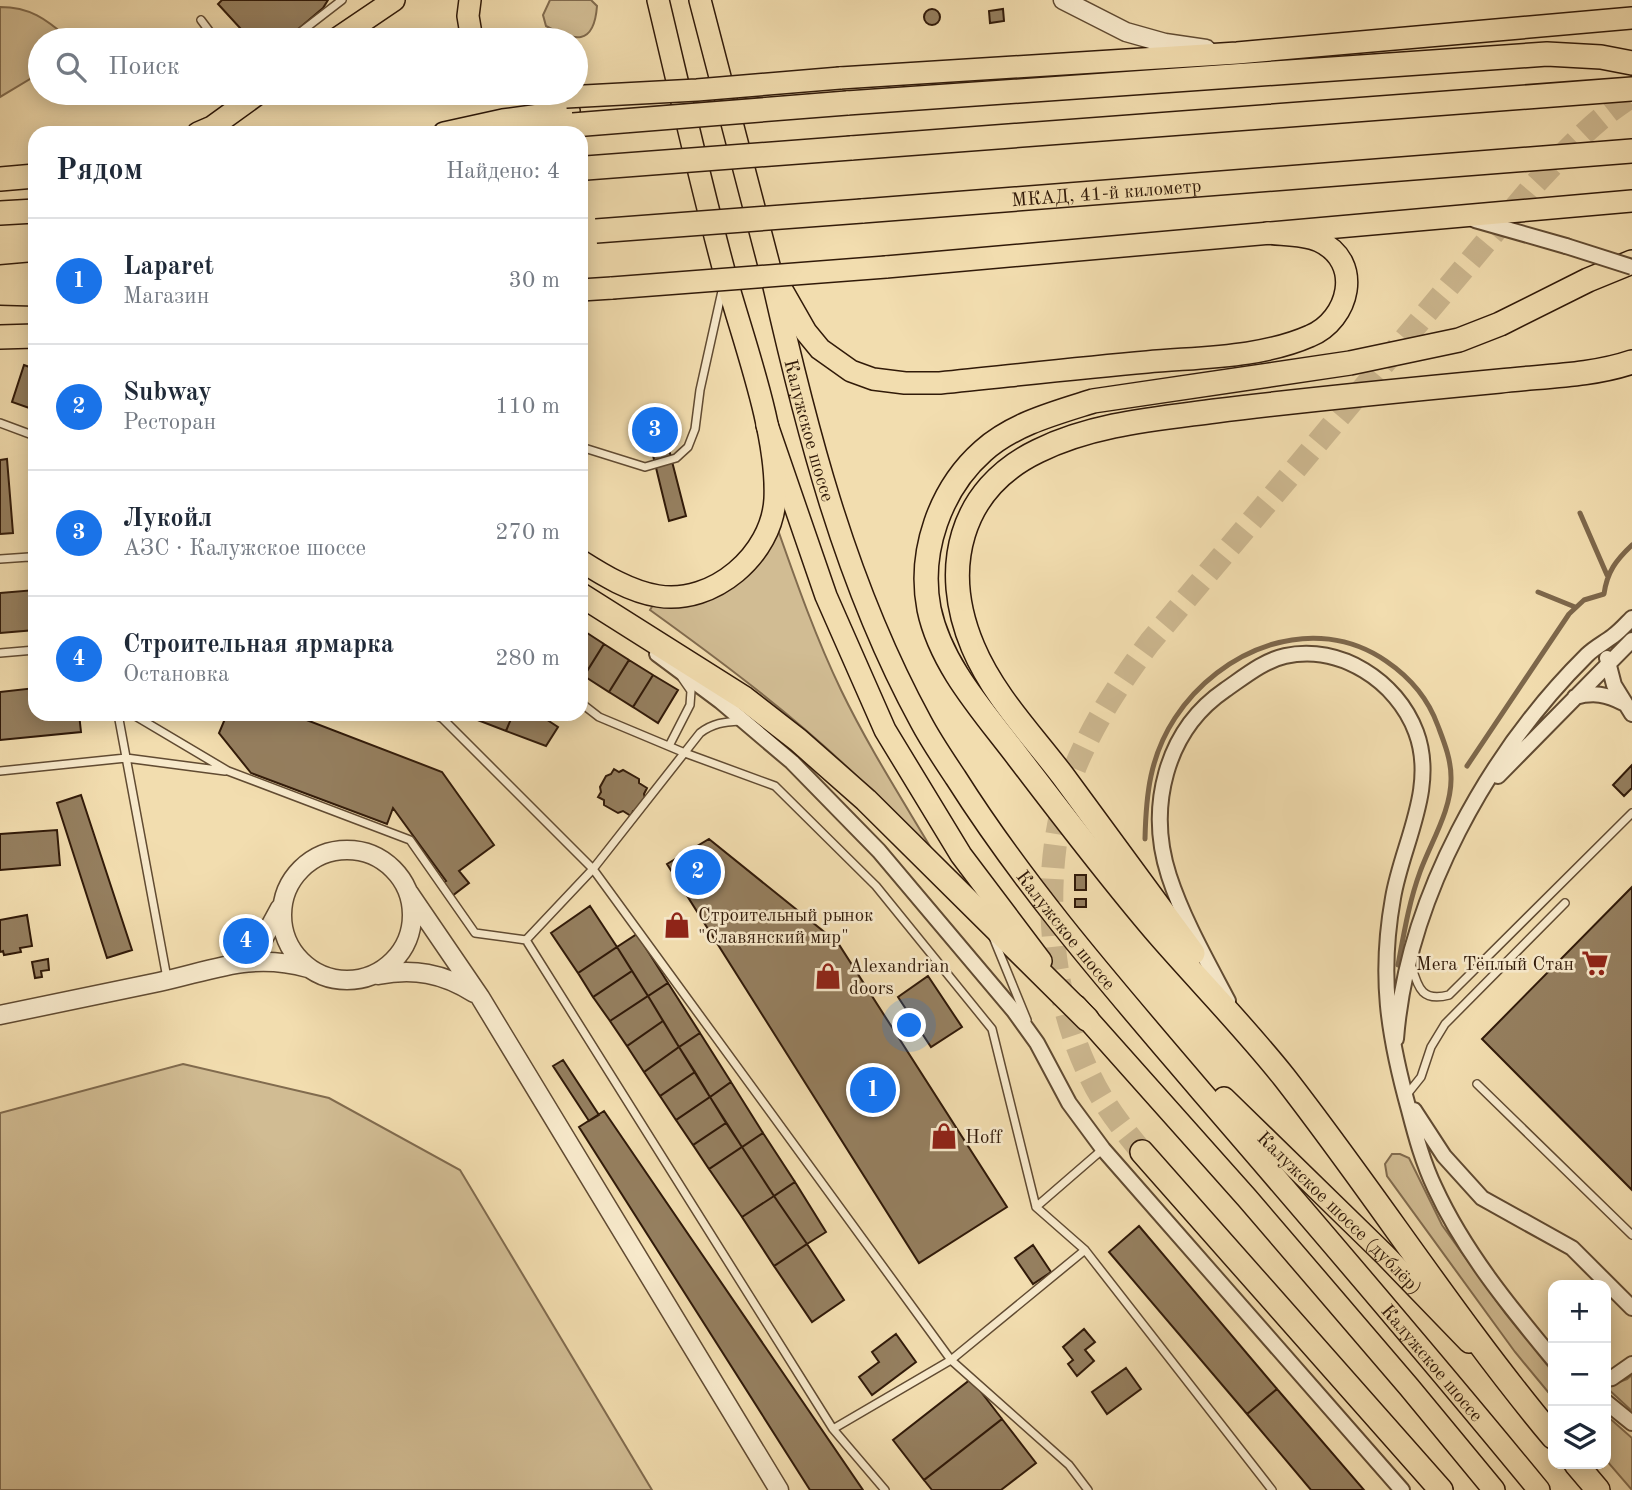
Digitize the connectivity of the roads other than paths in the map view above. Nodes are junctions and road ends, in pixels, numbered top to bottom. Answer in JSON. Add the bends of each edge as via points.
{"nodes":[{"id":1,"x":342,"y":0,"type":"edge"},
{"id":2,"x":394,"y":0,"type":"edge"},
{"id":3,"x":470,"y":0,"type":"edge"},
{"id":4,"x":644,"y":0,"type":"edge"},
{"id":5,"x":658,"y":0,"type":"edge"},
{"id":6,"x":700,"y":0,"type":"edge"},
{"id":7,"x":1063,"y":0,"type":"edge"},
{"id":8,"x":1632,"y":18,"type":"edge"},
{"id":9,"x":201,"y":20,"type":"dead end"},
{"id":10,"x":207,"y":28,"type":"edge"},
{"id":11,"x":306,"y":28,"type":"edge"},
{"id":12,"x":353,"y":28,"type":"edge"},
{"id":13,"x":470,"y":28,"type":"edge"},
{"id":14,"x":669,"y":46,"type":"junction"},
{"id":15,"x":1237,"y":53,"type":"junction"},
{"id":16,"x":1632,"y":63,"type":"edge"},
{"id":17,"x":1632,"y":79,"type":"edge"},
{"id":18,"x":1632,"y":89,"type":"edge"},
{"id":19,"x":1556,"y":95,"type":"junction"},
{"id":20,"x":242,"y":105,"type":"edge"},
{"id":21,"x":557,"y":105,"type":"edge"},
{"id":22,"x":569,"y":111,"type":"junction"},
{"id":23,"x":213,"y":126,"type":"edge"},
{"id":24,"x":476,"y":126,"type":"edge"},
{"id":25,"x":514,"y":126,"type":"edge"},
{"id":26,"x":1632,"y":151,"type":"edge"},
{"id":27,"x":588,"y":169,"type":"edge"},
{"id":28,"x":28,"y":177,"type":"edge"},
{"id":29,"x":0,"y":179,"type":"edge"},
{"id":30,"x":1632,"y":201,"type":"edge"},
{"id":31,"x":28,"y":211,"type":"edge"},
{"id":32,"x":0,"y":213,"type":"edge"},
{"id":33,"x":1443,"y":218,"type":"junction"},
{"id":34,"x":589,"y":231,"type":"edge"},
{"id":35,"x":1267,"y":233,"type":"junction"},
{"id":36,"x":1632,"y":264,"type":"edge"},
{"id":37,"x":770,"y":269,"type":"junction"},
{"id":38,"x":725,"y":273,"type":"junction"},
{"id":39,"x":28,"y":275,"type":"edge"},
{"id":40,"x":0,"y":277,"type":"edge"},
{"id":41,"x":588,"y":290,"type":"edge"},
{"id":42,"x":0,"y":294,"type":"edge"},
{"id":43,"x":28,"y":295,"type":"edge"},
{"id":44,"x":28,"y":335,"type":"edge"},
{"id":45,"x":0,"y":337,"type":"edge"},
{"id":46,"x":1632,"y":362,"type":"edge"},
{"id":47,"x":0,"y":423,"type":"edge"},
{"id":48,"x":767,"y":425,"type":"junction"},
{"id":49,"x":28,"y":433,"type":"edge"},
{"id":50,"x":588,"y":449,"type":"edge"},
{"id":51,"x":28,"y":557,"type":"edge"},
{"id":52,"x":0,"y":559,"type":"edge"},
{"id":53,"x":588,"y":565,"type":"edge"},
{"id":54,"x":588,"y":599,"type":"edge"},
{"id":55,"x":605,"y":610,"type":"junction"},
{"id":56,"x":1632,"y":618,"type":"edge"},
{"id":57,"x":1612,"y":637,"type":"junction"},
{"id":58,"x":1632,"y":640,"type":"edge"},
{"id":59,"x":28,"y":651,"type":"edge"},
{"id":60,"x":0,"y":653,"type":"edge"},
{"id":61,"x":1607,"y":665,"type":"junction"},
{"id":62,"x":678,"y":671,"type":"junction"},
{"id":63,"x":1575,"y":697,"type":"junction"},
{"id":64,"x":588,"y":708,"type":"edge"},
{"id":65,"x":1628,"y":708,"type":"edge"},
{"id":66,"x":119,"y":721,"type":"edge"},
{"id":67,"x":144,"y":721,"type":"edge"},
{"id":68,"x":445,"y":721,"type":"edge"},
{"id":69,"x":743,"y":721,"type":"junction"},
{"id":70,"x":669,"y":746,"type":"junction"},
{"id":71,"x":685,"y":753,"type":"junction"},
{"id":72,"x":126,"y":758,"type":"junction"},
{"id":73,"x":0,"y":771,"type":"edge"},
{"id":74,"x":228,"y":771,"type":"junction"},
{"id":75,"x":1480,"y":795,"type":"junction"},
{"id":76,"x":1632,"y":813,"type":"edge"},
{"id":77,"x":961,"y":855,"type":"junction"},
{"id":78,"x":593,"y":869,"type":"junction"},
{"id":79,"x":973,"y":886,"type":"dead end"},
{"id":80,"x":409,"y":893,"type":"junction"},
{"id":81,"x":977,"y":896,"type":"dead end"},
{"id":82,"x":283,"y":900,"type":"junction"},
{"id":83,"x":1565,"y":902,"type":"dead end"},
{"id":84,"x":987,"y":921,"type":"junction"},
{"id":85,"x":526,"y":940,"type":"junction"},
{"id":86,"x":1409,"y":960,"type":"junction"},
{"id":87,"x":234,"y":964,"type":"junction"},
{"id":88,"x":308,"y":968,"type":"junction"},
{"id":89,"x":369,"y":977,"type":"junction"},
{"id":90,"x":168,"y":980,"type":"junction"},
{"id":91,"x":1120,"y":996,"type":"junction"},
{"id":92,"x":480,"y":997,"type":"junction"},
{"id":93,"x":1231,"y":1007,"type":"junction"},
{"id":94,"x":0,"y":1015,"type":"edge"},
{"id":95,"x":1087,"y":1019,"type":"junction"},
{"id":96,"x":1037,"y":1043,"type":"junction"},
{"id":97,"x":1261,"y":1049,"type":"junction"},
{"id":98,"x":1395,"y":1052,"type":"junction"},
{"id":99,"x":1477,"y":1084,"type":"dead end"},
{"id":100,"x":1405,"y":1097,"type":"junction"},
{"id":101,"x":1103,"y":1149,"type":"junction"},
{"id":102,"x":1142,"y":1152,"type":"tunnel mouth"},
{"id":103,"x":1036,"y":1207,"type":"junction"},
{"id":104,"x":1632,"y":1235,"type":"edge"},
{"id":105,"x":1085,"y":1250,"type":"junction"},
{"id":106,"x":1632,"y":1308,"type":"edge"},
{"id":107,"x":1548,"y":1353,"type":"edge"},
{"id":108,"x":950,"y":1360,"type":"junction"},
{"id":109,"x":1632,"y":1364,"type":"edge"},
{"id":110,"x":1502,"y":1376,"type":"junction"},
{"id":111,"x":1611,"y":1378,"type":"edge"},
{"id":112,"x":1611,"y":1406,"type":"edge"},
{"id":113,"x":1632,"y":1423,"type":"edge"},
{"id":114,"x":833,"y":1429,"type":"junction"},
{"id":115,"x":1548,"y":1431,"type":"edge"},
{"id":116,"x":1580,"y":1469,"type":"edge"},
{"id":117,"x":779,"y":1490,"type":"edge"},
{"id":118,"x":885,"y":1490,"type":"edge"},
{"id":119,"x":1088,"y":1490,"type":"edge"},
{"id":120,"x":1272,"y":1490,"type":"edge"},
{"id":121,"x":1402,"y":1490,"type":"edge"},
{"id":122,"x":1441,"y":1490,"type":"edge"},
{"id":123,"x":1494,"y":1490,"type":"edge"},
{"id":124,"x":1539,"y":1490,"type":"edge"},
{"id":125,"x":1598,"y":1490,"type":"edge"}],
"edges":[{"from":1,"to":11,"type":"lane"},
{"from":2,"to":12,"type":"main road"},
{"from":3,"to":13,"type":"main road"},
{"from":4,"to":14,"type":"main road"},
{"from":5,"to":14,"type":"main road"},
{"from":6,"to":37,"type":"main road"},
{"from":7,"to":15,"type":"street","via":[[1126,32],[1165,43]]},
{"from":8,"to":15,"type":"main road"},
{"from":9,"to":10,"type":"lane"},
{"from":14,"to":38,"type":"main road"},
{"from":15,"to":22,"type":"main road","bridge":true,"via":[[697,90]]},
{"from":16,"to":22,"type":"highway","bridge":true,"via":[[1547,54],[847,103]]},
{"from":17,"to":19,"type":"main road"},
{"from":18,"to":19,"type":"highway"},
{"from":19,"to":27,"type":"highway","bridge":true},
{"from":20,"to":23,"type":"main road"},
{"from":21,"to":22,"type":"main road"},
{"from":22,"to":24,"type":"main road"},
{"from":22,"to":25,"type":"highway"},
{"from":26,"to":34,"type":"highway","name":"МКАД, 41-й километр","bridge":true},
{"from":28,"to":29,"type":"highway"},
{"from":30,"to":33,"type":"main road"},
{"from":31,"to":32,"type":"highway"},
{"from":33,"to":35,"type":"main road"},
{"from":33,"to":36,"type":"street","bridge":true,"via":[[1480,221]]},
{"from":35,"to":37,"type":"main road","via":[[1318,240],[1336,252],[1345,268],[1347,296],[1341,309],[1329,325],[1313,335],[1241,353],[940,383],[873,379],[833,360],[806,332]]},
{"from":35,"to":41,"type":"main road","bridge":true},
{"from":36,"to":97,"type":"highway","via":[[1459,340],[1350,363],[1093,401],[1052,414],[984,449],[959,476],[941,508],[930,543],[927,578],[929,608],[947,658],[1086,847]]},
{"from":37,"to":91,"type":"main road","name":"Калужское шоссе","via":[[821,477],[856,579],[921,723],[989,830]]},
{"from":38,"to":48,"type":"main road"},
{"from":38,"to":50,"type":"lane","via":[[688,447],[676,458],[645,467]]},
{"from":39,"to":40,"type":"highway"},
{"from":42,"to":43,"type":"main road"},
{"from":44,"to":45,"type":"highway"},
{"from":46,"to":93,"type":"highway","via":[[1581,372],[1293,401],[1099,428],[1037,451],[1012,466],[988,487],[973,511],[956,566],[957,593],[970,639],[988,676]]},
{"from":47,"to":49,"type":"lane"},
{"from":48,"to":53,"type":"main road","via":[[775,500],[771,523],[750,560],[707,590],[680,597],[656,596]]},
{"from":48,"to":77,"type":"main road","name":"Калужское шоссе","via":[[848,652],[884,730]]},
{"from":51,"to":52,"type":"lane"},
{"from":54,"to":55,"type":"highway"},
{"from":55,"to":62,"type":"street"},
{"from":55,"to":84,"type":"highway","via":[[744,698],[799,740]]},
{"from":56,"to":57,"type":"street"},
{"from":57,"to":61,"type":"street"},
{"from":57,"to":75,"type":"street","via":[[1551,694]]},
{"from":58,"to":61,"type":"street"},
{"from":59,"to":60,"type":"lane"},
{"from":61,"to":63,"type":"street"},
{"from":61,"to":65,"type":"street"},
{"from":62,"to":69,"type":"street"},
{"from":62,"to":70,"type":"lane","via":[[691,691],[690,705]]},
{"from":63,"to":65,"type":"street","via":[[1596,694],[1614,698]]},
{"from":63,"to":75,"type":"street"},
{"from":64,"to":70,"type":"lane"},
{"from":66,"to":72,"type":"lane"},
{"from":67,"to":74,"type":"lane"},
{"from":68,"to":78,"type":"lane"},
{"from":69,"to":71,"type":"lane","via":[[709,726]]},
{"from":69,"to":96,"type":"street","via":[[792,762],[879,851]]},
{"from":70,"to":71,"type":"lane"},
{"from":71,"to":78,"type":"lane"},
{"from":71,"to":103,"type":"lane","via":[[775,786],[876,886],[992,1029]]},
{"from":72,"to":73,"type":"lane"},
{"from":72,"to":74,"type":"lane"},
{"from":72,"to":90,"type":"lane"},
{"from":74,"to":85,"type":"lane","via":[[410,841],[475,933]]},
{"from":75,"to":86,"type":"street","via":[[1434,880]]},
{"from":76,"to":86,"type":"lane","via":[[1449,995],[1436,998],[1423,993]]},
{"from":77,"to":79,"type":"lane"},
{"from":77,"to":95,"type":"main road","name":"Калужское шоссе"},
{"from":78,"to":85,"type":"lane"},
{"from":78,"to":108,"type":"lane"},
{"from":80,"to":82,"type":"street","via":[[395,871],[374,856],[337,850],[302,867]]},
{"from":80,"to":89,"type":"street","via":[[412,918],[406,943],[391,964]]},
{"from":80,"to":92,"type":"street"},
{"from":81,"to":84,"type":"lane"},
{"from":82,"to":87,"type":"street","via":[[270,931]]},
{"from":82,"to":88,"type":"street","via":[[285,938]]},
{"from":83,"to":100,"type":"lane","via":[[1445,1024],[1431,1047],[1422,1077]]},
{"from":84,"to":95,"type":"highway"},
{"from":84,"to":96,"type":"lane"},
{"from":85,"to":114,"type":"lane"},
{"from":86,"to":98,"type":"street"},
{"from":87,"to":88,"type":"street","via":[[272,961]]},
{"from":87,"to":90,"type":"street"},
{"from":88,"to":89,"type":"street","via":[[331,979]]},
{"from":89,"to":92,"type":"street","via":[[412,971],[431,974]]},
{"from":90,"to":94,"type":"street"},
{"from":91,"to":110,"type":"main road","name":"Калужское шоссе (дублёр)"},
{"from":91,"to":124,"type":"main road","name":"Калужское шоссе"},
{"from":92,"to":117,"type":"street"},
{"from":93,"to":97,"type":"highway"},
{"from":93,"to":98,"type":"street","via":[[1169,875],[1160,817],[1167,767],[1175,746],[1201,709],[1250,673],[1283,657],[1336,657],[1366,671],[1396,699],[1409,715],[1422,755],[1421,795],[1394,892],[1386,943],[1386,1001]]},
{"from":95,"to":123,"type":"main road","name":"Калужское шоссе","via":[[1247,1198]]},
{"from":96,"to":101,"type":"street","via":[[1069,1103]]},
{"from":97,"to":110,"type":"highway"},
{"from":98,"to":100,"type":"street"},
{"from":99,"to":104,"type":"lane"},
{"from":100,"to":106,"type":"street","via":[[1444,1156],[1482,1198],[1572,1248]]},
{"from":100,"to":107,"type":"street","via":[[1436,1191],[1478,1261]]},
{"from":101,"to":103,"type":"lane"},
{"from":101,"to":121,"type":"street"},
{"from":102,"to":122,"type":"highway"},
{"from":103,"to":105,"type":"lane"},
{"from":105,"to":108,"type":"lane"},
{"from":105,"to":120,"type":"lane"},
{"from":108,"to":114,"type":"lane"},
{"from":108,"to":119,"type":"lane","via":[[1069,1465]]},
{"from":109,"to":111,"type":"street"},
{"from":110,"to":115,"type":"highway","name":"Калужское шоссе (дублёр)"},
{"from":112,"to":113,"type":"street"},
{"from":114,"to":118,"type":"lane"},
{"from":116,"to":125,"type":"highway"}]}
